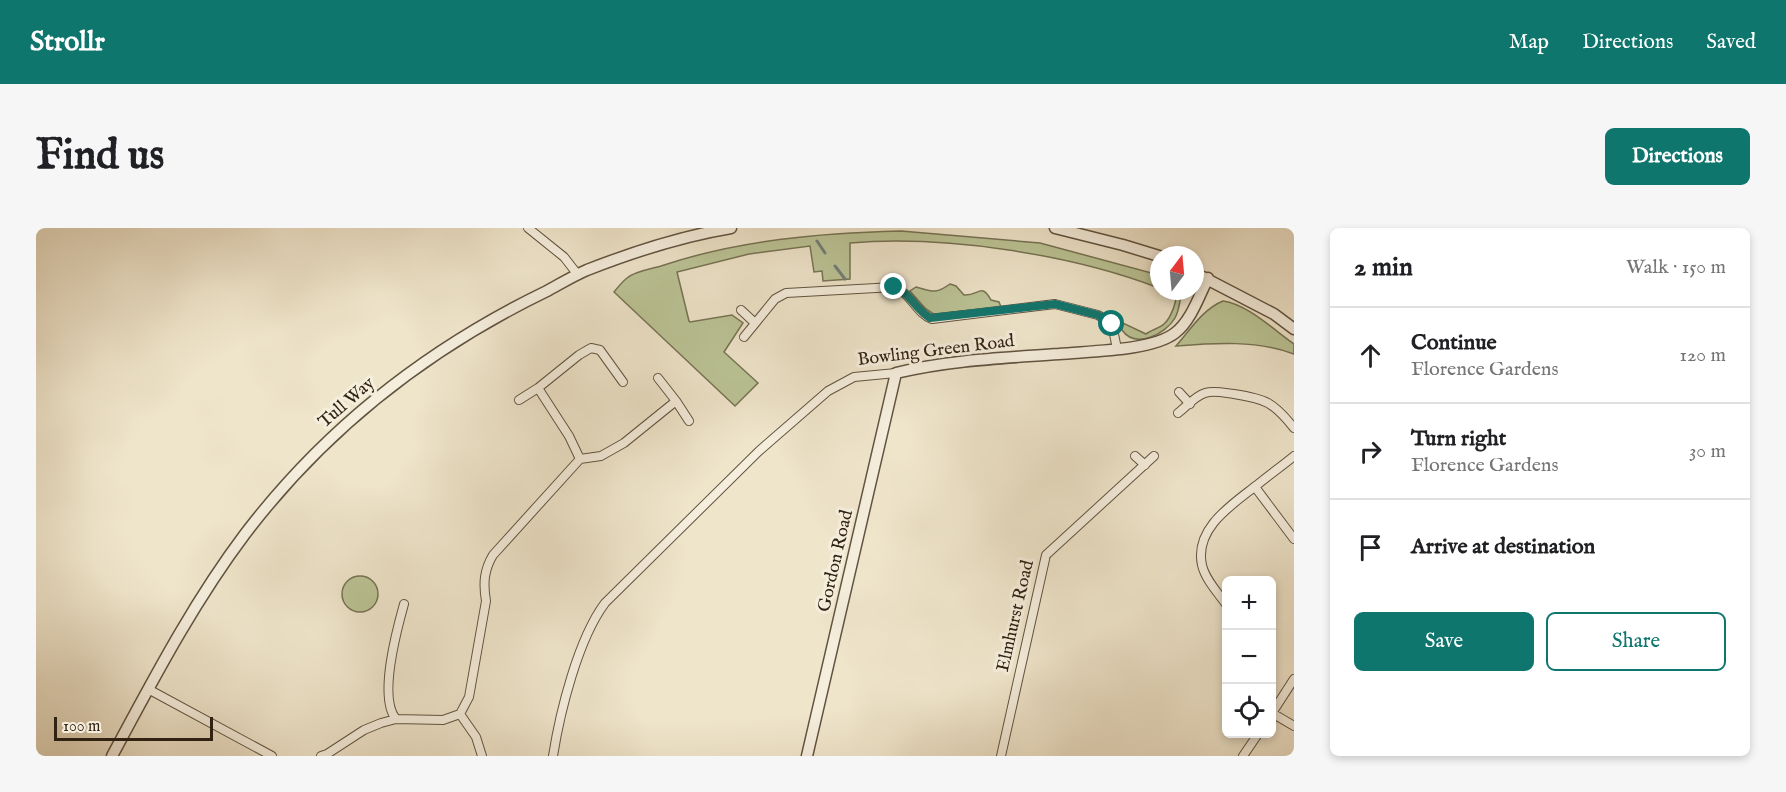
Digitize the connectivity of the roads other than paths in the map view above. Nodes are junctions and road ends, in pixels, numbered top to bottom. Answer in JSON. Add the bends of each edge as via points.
{"nodes":[{"id":1,"x":528,"y":228,"type":"edge"},
{"id":2,"x":731,"y":228,"type":"edge"},
{"id":3,"x":1055,"y":228,"type":"edge"},
{"id":4,"x":1150,"y":253,"type":"edge"},
{"id":5,"x":578,"y":275,"type":"junction"},
{"id":6,"x":1204,"y":276,"type":"edge"},
{"id":7,"x":1208,"y":278,"type":"junction"},
{"id":8,"x":741,"y":310,"type":"dead end"},
{"id":9,"x":755,"y":323,"type":"junction"},
{"id":10,"x":1294,"y":329,"type":"edge"},
{"id":11,"x":744,"y":337,"type":"dead end"},
{"id":12,"x":1117,"y":349,"type":"junction"},
{"id":13,"x":896,"y":374,"type":"junction"},
{"id":14,"x":658,"y":378,"type":"dead end"},
{"id":15,"x":623,"y":382,"type":"dead end"},
{"id":16,"x":538,"y":388,"type":"junction"},
{"id":17,"x":1179,"y":392,"type":"dead end"},
{"id":18,"x":519,"y":400,"type":"dead end"},
{"id":19,"x":676,"y":401,"type":"junction"},
{"id":20,"x":1190,"y":404,"type":"junction"},
{"id":21,"x":1178,"y":413,"type":"dead end"},
{"id":22,"x":689,"y":421,"type":"dead end"},
{"id":23,"x":1294,"y":428,"type":"edge"},
{"id":24,"x":1135,"y":456,"type":"dead end"},
{"id":25,"x":1154,"y":456,"type":"dead end"},
{"id":26,"x":1294,"y":456,"type":"edge"},
{"id":27,"x":580,"y":459,"type":"junction"},
{"id":28,"x":1144,"y":465,"type":"junction"},
{"id":29,"x":1255,"y":487,"type":"junction"},
{"id":30,"x":1294,"y":539,"type":"edge"},
{"id":31,"x":1222,"y":597,"type":"edge"},
{"id":32,"x":404,"y":604,"type":"dead end"},
{"id":33,"x":1294,"y":679,"type":"edge"},
{"id":34,"x":148,"y":689,"type":"junction"},
{"id":35,"x":1276,"y":707,"type":"edge"},
{"id":36,"x":460,"y":714,"type":"junction"},
{"id":37,"x":1276,"y":715,"type":"edge"},
{"id":38,"x":396,"y":719,"type":"junction"},
{"id":39,"x":1294,"y":726,"type":"edge"},
{"id":40,"x":1255,"y":738,"type":"edge"},
{"id":41,"x":112,"y":756,"type":"edge"},
{"id":42,"x":272,"y":756,"type":"edge"},
{"id":43,"x":321,"y":756,"type":"edge"},
{"id":44,"x":482,"y":756,"type":"edge"},
{"id":45,"x":553,"y":756,"type":"edge"},
{"id":46,"x":807,"y":756,"type":"edge"},
{"id":47,"x":1001,"y":756,"type":"edge"},
{"id":48,"x":1243,"y":756,"type":"edge"}],
"edges":[{"from":1,"to":5,"type":"street","via":[[564,257]]},
{"from":2,"to":5,"type":"street","name":"Tull Way","via":[[658,245]]},
{"from":3,"to":4,"type":"street"},
{"from":5,"to":34,"type":"street","name":"Tull Way","via":[[484,323],[430,357],[329,440],[286,484],[245,535],[202,597]]},
{"from":6,"to":7,"type":"street"},
{"from":7,"to":10,"type":"street"},
{"from":7,"to":12,"type":"street","name":"Bowling Green Road","via":[[1176,333],[1156,342]]},
{"from":8,"to":9,"type":"street"},
{"from":9,"to":11,"type":"street"},
{"from":9,"to":12,"type":"street","via":[[775,299],[786,293],[894,287],[932,319],[1055,304],[1098,315],[1112,324]]},
{"from":12,"to":13,"type":"street","name":"Bowling Green Road","via":[[972,361]]},
{"from":13,"to":45,"type":"street","name":"Bowling Green Road","via":[[854,377],[828,391],[759,451],[605,603],[574,670]]},
{"from":13,"to":46,"type":"street","name":"Gordon Road"},
{"from":14,"to":19,"type":"street"},
{"from":15,"to":16,"type":"street","via":[[600,350],[591,348]]},
{"from":16,"to":18,"type":"street"},
{"from":16,"to":27,"type":"street"},
{"from":17,"to":20,"type":"street"},
{"from":19,"to":22,"type":"street"},
{"from":19,"to":27,"type":"street","via":[[624,443],[601,456]]},
{"from":20,"to":21,"type":"street"},
{"from":20,"to":23,"type":"street","via":[[1213,392],[1257,398],[1276,408]]},
{"from":24,"to":28,"type":"street"},
{"from":25,"to":28,"type":"street","name":"Elmhurst Road"},
{"from":26,"to":29,"type":"street"},
{"from":27,"to":36,"type":"street","via":[[487,565],[486,601],[469,697]]},
{"from":28,"to":47,"type":"street","name":"Elmhurst Road","via":[[1046,555]]},
{"from":29,"to":30,"type":"street"},
{"from":29,"to":31,"type":"street","via":[[1220,514],[1203,544],[1204,574]]},
{"from":32,"to":38,"type":"street","via":[[389,674],[392,714]]},
{"from":33,"to":35,"type":"street"},
{"from":34,"to":41,"type":"street","name":"Tull Way"},
{"from":34,"to":42,"type":"street"},
{"from":36,"to":38,"type":"street","via":[[443,720]]},
{"from":36,"to":44,"type":"street","via":[[476,737]]},
{"from":37,"to":39,"type":"street"},
{"from":38,"to":43,"type":"street","via":[[364,730]]},
{"from":40,"to":48,"type":"street"}]}
